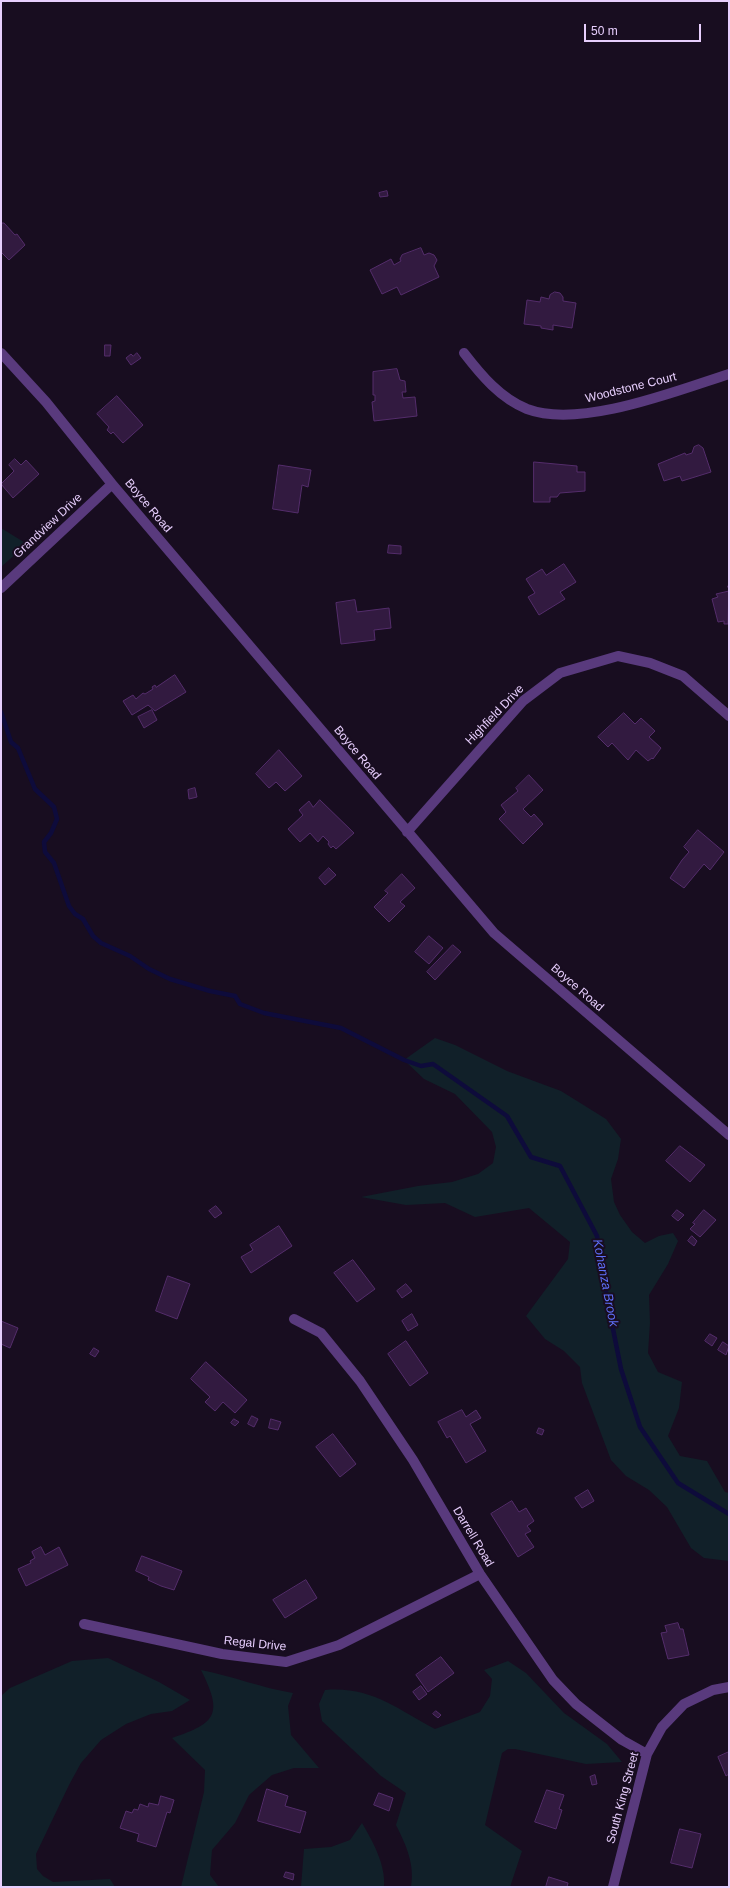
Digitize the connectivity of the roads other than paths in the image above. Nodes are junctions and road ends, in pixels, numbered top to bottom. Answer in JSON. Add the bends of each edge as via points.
{"nodes":[{"id":1,"x":1,"y":353,"type":"edge"},
{"id":2,"x":464,"y":353,"type":"dead end"},
{"id":3,"x":729,"y":374,"type":"edge"},
{"id":4,"x":112,"y":484,"type":"junction"},
{"id":5,"x":1,"y":588,"type":"edge"},
{"id":6,"x":729,"y":716,"type":"edge"},
{"id":7,"x":407,"y":832,"type":"junction"},
{"id":8,"x":729,"y":1135,"type":"edge"},
{"id":9,"x":294,"y":1319,"type":"dead end"},
{"id":10,"x":480,"y":1574,"type":"junction"},
{"id":11,"x":84,"y":1624,"type":"dead end"},
{"id":12,"x":729,"y":1687,"type":"edge"},
{"id":13,"x":648,"y":1754,"type":"junction"},
{"id":14,"x":613,"y":1887,"type":"edge"}],
"edges":[{"from":1,"to":4,"type":"street","name":"Boyce Road","via":[[46,402]]},
{"from":2,"to":3,"type":"street","name":"Woodstone Court","via":[[495,389],[527,408],[553,415],[589,414],[611,409]]},
{"from":4,"to":5,"type":"street","name":"Grandview Drive"},
{"from":4,"to":7,"type":"street","name":"Boyce Road"},
{"from":6,"to":7,"type":"street","name":"Highfield Drive","via":[[683,676],[650,663],[618,656],[560,674],[523,701]]},
{"from":7,"to":8,"type":"street","name":"Boyce Road","via":[[494,933]]},
{"from":9,"to":10,"type":"street","name":"Darrell Road","via":[[320,1333],[360,1381],[413,1460]]},
{"from":10,"to":11,"type":"street","name":"Regal Drive","via":[[339,1645],[286,1662],[222,1654]]},
{"from":10,"to":13,"type":"street","name":"Darrell Road","via":[[553,1680],[576,1704],[622,1740]]},
{"from":12,"to":13,"type":"street","name":"South King Street","via":[[713,1690],[684,1704],[662,1727]]},
{"from":13,"to":14,"type":"street","name":"South King Street"}]}
